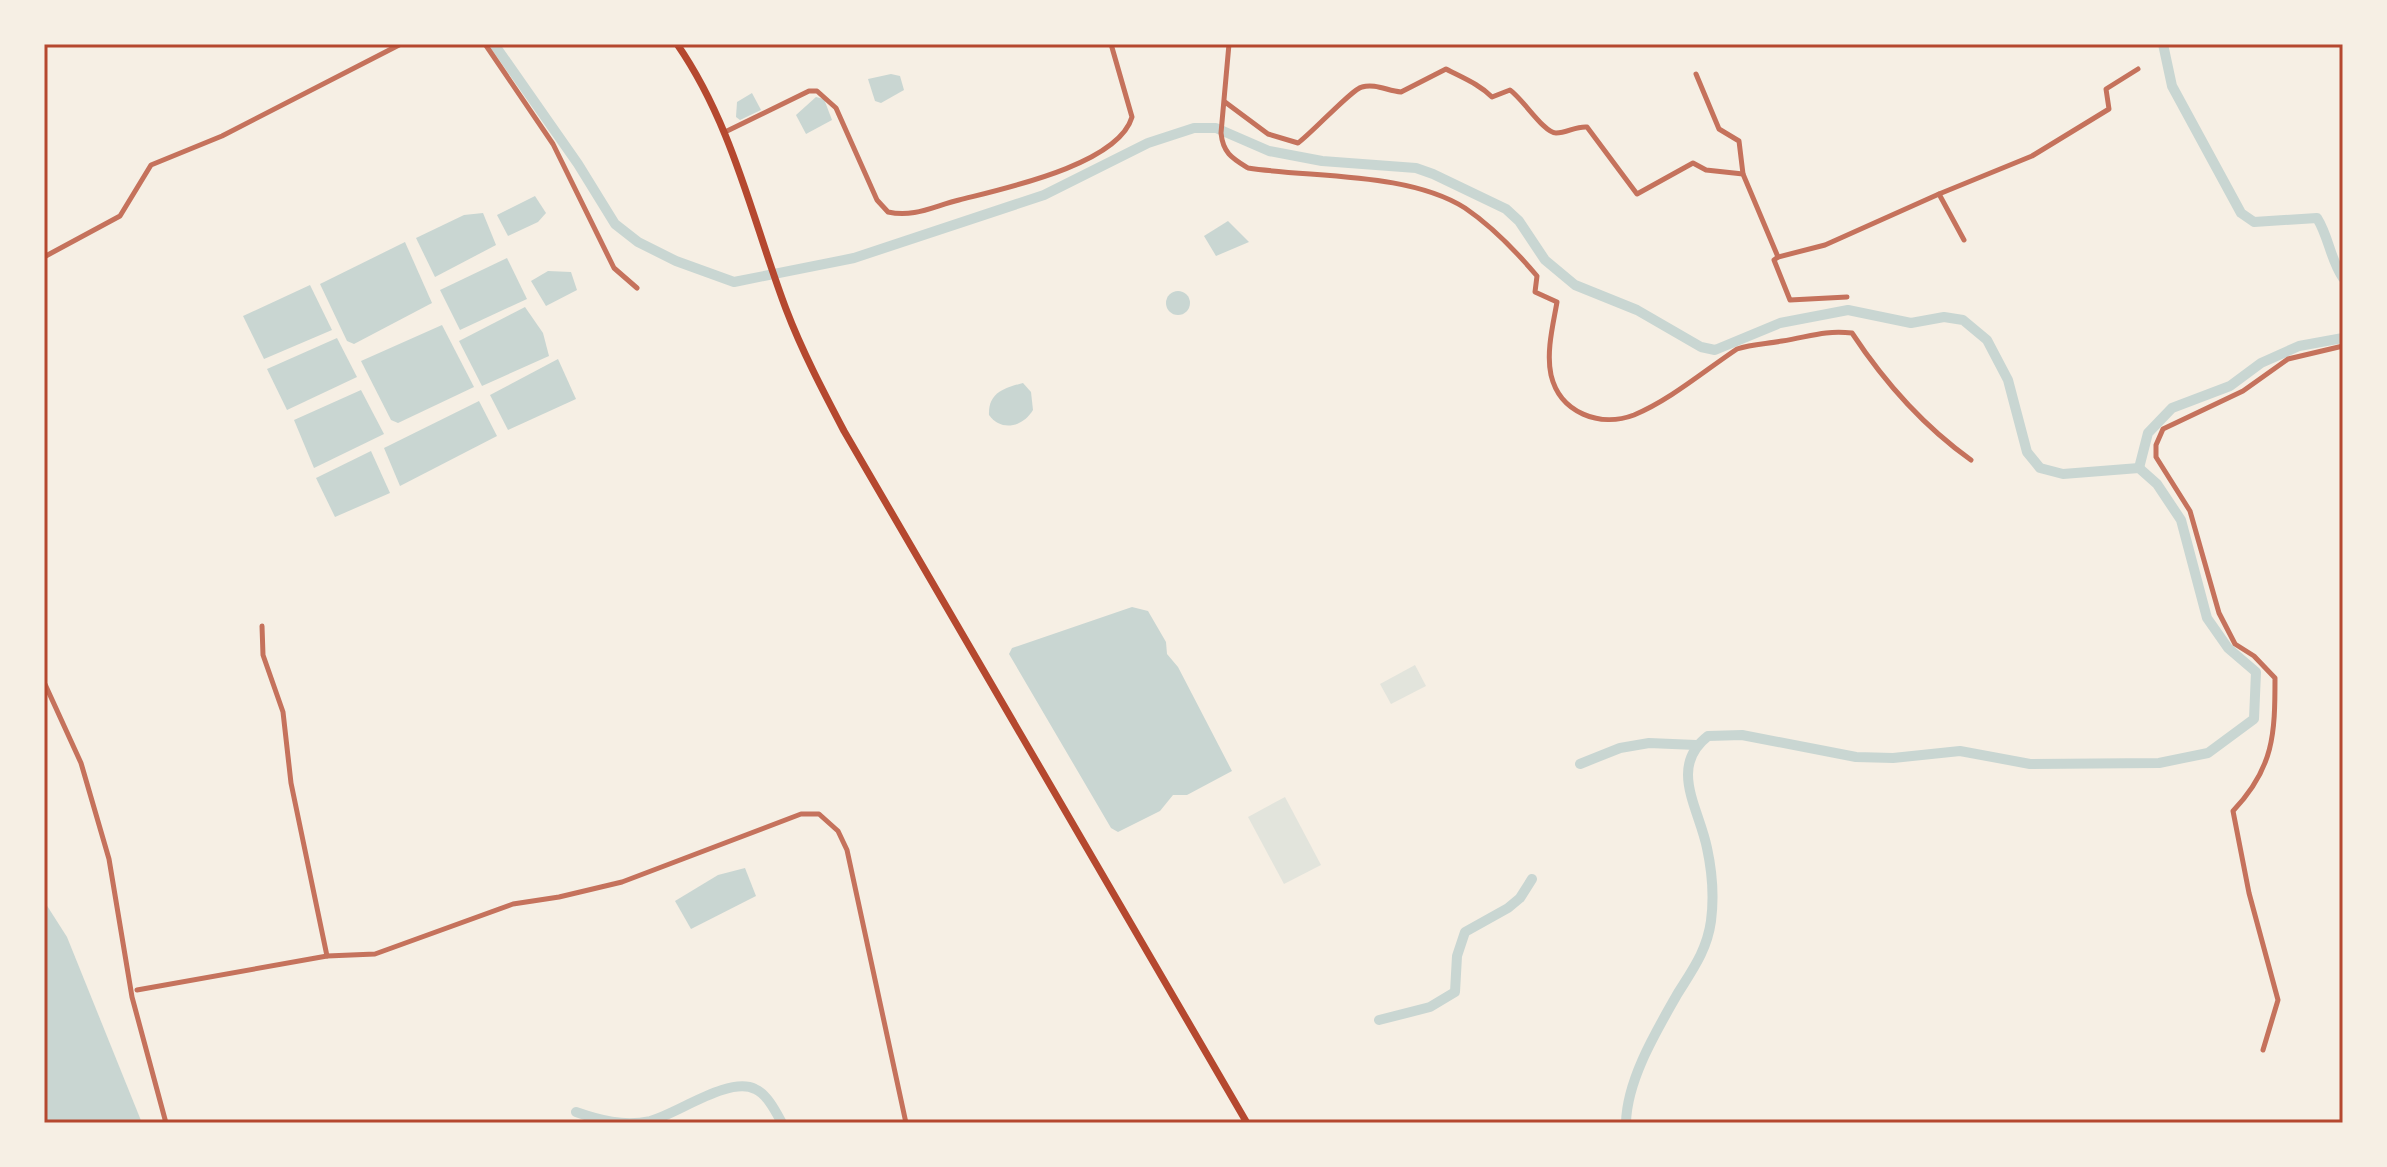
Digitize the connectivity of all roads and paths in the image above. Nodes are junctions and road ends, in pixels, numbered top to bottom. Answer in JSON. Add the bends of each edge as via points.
{"nodes":[{"id":1,"x":401,"y":44,"type":"edge"},
{"id":2,"x":485,"y":44,"type":"edge"},
{"id":3,"x":677,"y":44,"type":"edge"},
{"id":4,"x":1111,"y":44,"type":"edge"},
{"id":5,"x":1229,"y":44,"type":"edge"},
{"id":6,"x":2138,"y":69,"type":"dead end"},
{"id":7,"x":1696,"y":74,"type":"dead end"},
{"id":8,"x":1225,"y":102,"type":"junction"},
{"id":9,"x":725,"y":132,"type":"junction"},
{"id":10,"x":1743,"y":174,"type":"junction"},
{"id":11,"x":1939,"y":194,"type":"junction"},
{"id":12,"x":1964,"y":240,"type":"dead end"},
{"id":13,"x":44,"y":257,"type":"edge"},
{"id":14,"x":1778,"y":257,"type":"junction"},
{"id":15,"x":637,"y":288,"type":"dead end"},
{"id":16,"x":1847,"y":297,"type":"dead end"},
{"id":17,"x":2343,"y":346,"type":"edge"},
{"id":18,"x":1971,"y":460,"type":"dead end"},
{"id":19,"x":262,"y":626,"type":"dead end"},
{"id":20,"x":44,"y":682,"type":"edge"},
{"id":21,"x":327,"y":956,"type":"junction"},
{"id":22,"x":137,"y":990,"type":"dead end"},
{"id":23,"x":2263,"y":1050,"type":"dead end"},
{"id":24,"x":166,"y":1123,"type":"edge"},
{"id":25,"x":906,"y":1123,"type":"edge"},
{"id":26,"x":1247,"y":1123,"type":"edge"}],
"edges":[{"from":1,"to":13,"type":"street","via":[[247,124],[151,165],[120,216]]},
{"from":2,"to":15,"type":"street","via":[[553,144],[614,268]]},
{"from":3,"to":9,"type":"main road","via":[[699,75]]},
{"from":4,"to":9,"type":"street","via":[[1132,117],[1126,130],[1086,160],[1028,183],[916,214],[888,212],[877,200],[836,108],[817,91]]},
{"from":5,"to":8,"type":"street"},
{"from":6,"to":11,"type":"street","via":[[2106,89],[2109,109],[2095,118],[2032,156]]},
{"from":7,"to":10,"type":"street","via":[[1719,129],[1739,141]]},
{"from":8,"to":10,"type":"street","via":[[1268,134],[1298,143],[1353,91],[1376,86],[1401,92],[1446,69],[1492,97],[1510,90],[1554,133],[1587,127],[1637,194],[1693,163],[1706,170]]},
{"from":8,"to":18,"type":"street","via":[[1223,148],[1248,168],[1410,186],[1463,207],[1506,240],[1537,276],[1535,292],[1557,302],[1551,375],[1579,414],[1604,421],[1634,414],[1752,344],[1823,330],[1852,333],[1905,405]]},
{"from":9,"to":26,"type":"main road","via":[[809,365]]},
{"from":10,"to":14,"type":"street"},
{"from":11,"to":12,"type":"street"},
{"from":11,"to":14,"type":"street","via":[[1825,245]]},
{"from":14,"to":16,"type":"street","via":[[1774,260],[1790,300]]},
{"from":17,"to":23,"type":"street","via":[[2288,359],[2243,391],[2163,429],[2156,445],[2156,457],[2190,511],[2235,644],[2275,678],[2275,739],[2251,792],[2233,811],[2278,1000]]},
{"from":19,"to":21,"type":"street","via":[[263,655],[283,712],[291,783]]},
{"from":20,"to":24,"type":"street","via":[[81,763],[109,859],[132,997]]},
{"from":21,"to":22,"type":"street"},
{"from":21,"to":25,"type":"street","via":[[375,954],[513,904],[622,882],[772,822],[819,814],[838,831],[847,850]]}]}
